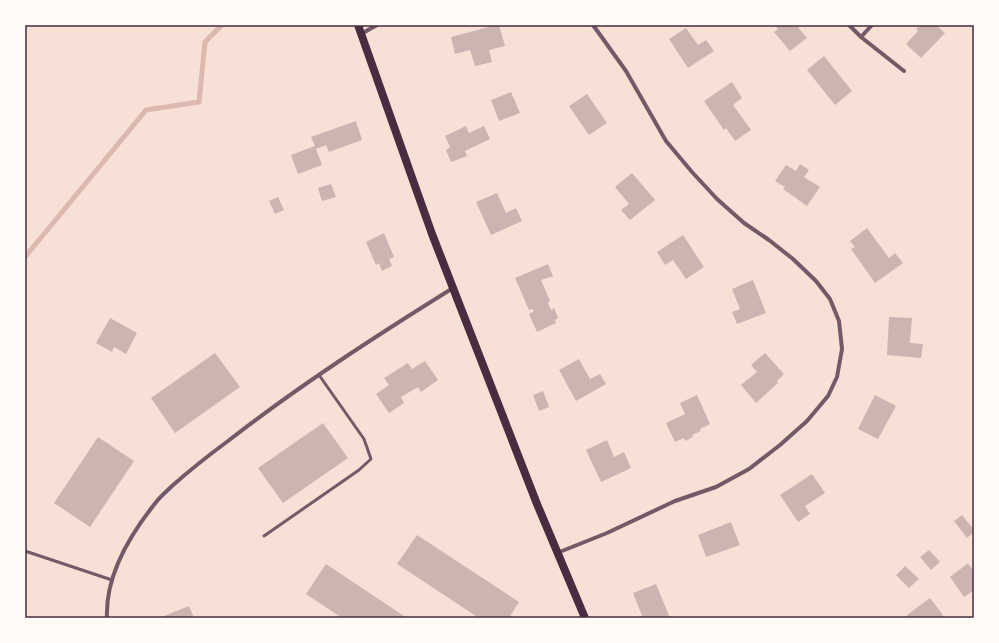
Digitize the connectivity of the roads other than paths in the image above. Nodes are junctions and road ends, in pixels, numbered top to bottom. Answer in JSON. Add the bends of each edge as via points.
{"nodes":[{"id":1,"x":358,"y":25,"type":"edge"},
{"id":2,"x":377,"y":25,"type":"edge"},
{"id":3,"x":593,"y":25,"type":"edge"},
{"id":4,"x":849,"y":25,"type":"edge"},
{"id":5,"x":872,"y":25,"type":"edge"},
{"id":6,"x":361,"y":34,"type":"junction"},
{"id":7,"x":861,"y":37,"type":"junction"},
{"id":8,"x":904,"y":71,"type":"dead end"},
{"id":9,"x":453,"y":288,"type":"junction"},
{"id":10,"x":319,"y":375,"type":"junction"},
{"id":11,"x":264,"y":536,"type":"dead end"},
{"id":12,"x":25,"y":551,"type":"edge"},
{"id":13,"x":557,"y":553,"type":"junction"},
{"id":14,"x":112,"y":580,"type":"junction"},
{"id":15,"x":107,"y":618,"type":"edge"},
{"id":16,"x":586,"y":618,"type":"edge"}],
"edges":[{"from":1,"to":6,"type":"main road"},
{"from":2,"to":6,"type":"street"},
{"from":3,"to":13,"type":"street","via":[[626,71],[666,141],[692,172],[744,223],[793,259],[830,299],[839,321],[842,349],[837,378],[828,396],[807,421],[749,469],[716,486],[675,501]]},
{"from":4,"to":7,"type":"street"},
{"from":5,"to":7,"type":"street"},
{"from":6,"to":9,"type":"main road"},
{"from":7,"to":8,"type":"street"},
{"from":9,"to":10,"type":"street"},
{"from":9,"to":13,"type":"main road"},
{"from":10,"to":11,"type":"lane","via":[[364,439],[370,459],[359,470]]},
{"from":10,"to":14,"type":"street","via":[[194,467],[158,500],[132,536]]},
{"from":12,"to":14,"type":"lane"},
{"from":13,"to":16,"type":"main road"},
{"from":14,"to":15,"type":"street","via":[[106,606]]}]}
